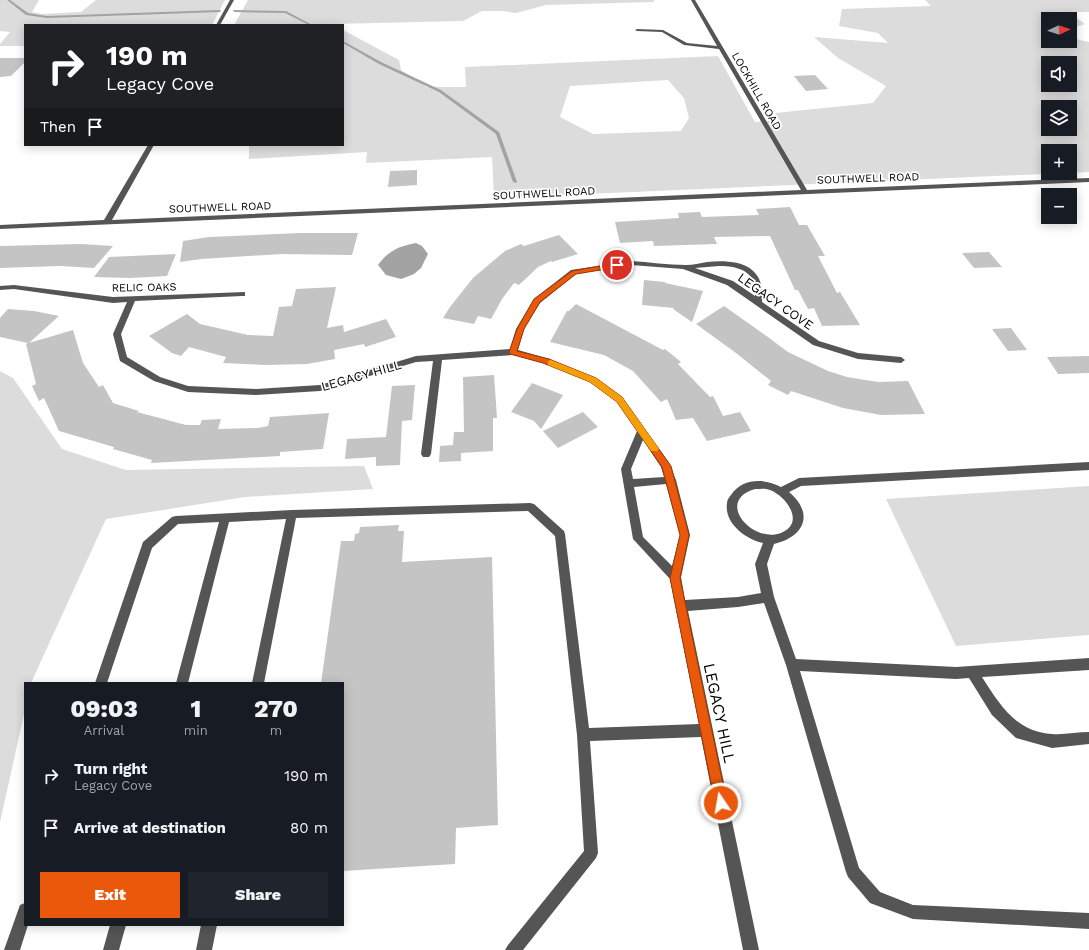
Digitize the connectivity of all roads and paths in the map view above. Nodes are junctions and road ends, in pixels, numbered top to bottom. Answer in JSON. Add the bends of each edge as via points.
{"nodes":[{"id":1,"x":232,"y":0,"type":"edge"},
{"id":2,"x":693,"y":0,"type":"edge"},
{"id":3,"x":219,"y":24,"type":"edge"},
{"id":4,"x":636,"y":30,"type":"dead end"},
{"id":5,"x":721,"y":48,"type":"junction"},
{"id":6,"x":150,"y":146,"type":"edge"},
{"id":7,"x":1089,"y":180,"type":"edge"},
{"id":8,"x":805,"y":192,"type":"junction"},
{"id":9,"x":107,"y":222,"type":"junction"},
{"id":10,"x":0,"y":227,"type":"edge"},
{"id":11,"x":684,"y":267,"type":"junction"},
{"id":12,"x":0,"y":288,"type":"edge"},
{"id":13,"x":242,"y":294,"type":"dead end"},
{"id":14,"x":132,"y":299,"type":"junction"},
{"id":15,"x":758,"y":303,"type":"junction"},
{"id":16,"x":512,"y":352,"type":"junction"},
{"id":17,"x":438,"y":358,"type":"junction"},
{"id":18,"x":901,"y":360,"type":"dead end"},
{"id":19,"x":642,"y":430,"type":"junction"},
{"id":20,"x":426,"y":454,"type":"dead end"},
{"id":21,"x":1089,"y":466,"type":"edge"},
{"id":22,"x":671,"y":480,"type":"junction"},
{"id":23,"x":628,"y":483,"type":"junction"},
{"id":24,"x":782,"y":491,"type":"junction"},
{"id":25,"x":292,"y":514,"type":"junction"},
{"id":26,"x":226,"y":518,"type":"junction"},
{"id":27,"x":770,"y":539,"type":"junction"},
{"id":28,"x":675,"y":578,"type":"junction"},
{"id":29,"x":768,"y":597,"type":"junction"},
{"id":30,"x":681,"y":606,"type":"junction"},
{"id":31,"x":1089,"y":664,"type":"edge"},
{"id":32,"x":792,"y":665,"type":"junction"},
{"id":33,"x":972,"y":672,"type":"junction"},
{"id":34,"x":101,"y":682,"type":"edge"},
{"id":35,"x":182,"y":682,"type":"edge"},
{"id":36,"x":258,"y":682,"type":"edge"},
{"id":37,"x":706,"y":730,"type":"junction"},
{"id":38,"x":583,"y":735,"type":"junction"},
{"id":39,"x":1089,"y":738,"type":"edge"},
{"id":40,"x":24,"y":913,"type":"edge"},
{"id":41,"x":1089,"y":921,"type":"edge"},
{"id":42,"x":118,"y":926,"type":"edge"},
{"id":43,"x":209,"y":926,"type":"edge"},
{"id":44,"x":12,"y":950,"type":"edge"},
{"id":45,"x":111,"y":950,"type":"edge"},
{"id":46,"x":204,"y":950,"type":"edge"},
{"id":47,"x":513,"y":950,"type":"edge"},
{"id":48,"x":751,"y":950,"type":"edge"}],
"edges":[{"from":1,"to":3,"type":"street"},
{"from":2,"to":5,"type":"street","name":"LOCKHILL ROAD"},
{"from":4,"to":5,"type":"street","via":[[663,31],[686,44]]},
{"from":5,"to":8,"type":"street","name":"LOCKHILL ROAD"},
{"from":6,"to":9,"type":"street"},
{"from":7,"to":8,"type":"street","name":"SOUTHWELL ROAD"},
{"from":8,"to":9,"type":"street","name":"SOUTHWELL ROAD"},
{"from":9,"to":10,"type":"street","name":"SOUTHWELL ROAD"},
{"from":11,"to":15,"type":"street","name":"LEGACY COVE","via":[[730,283]]},
{"from":11,"to":15,"type":"street","via":[[727,262],[747,269],[755,277],[759,288]]},
{"from":11,"to":16,"type":"street","name":"LEGACY COVE","via":[[631,263],[574,272],[537,301],[520,329]]},
{"from":12,"to":14,"type":"street","name":"RELIC OAKS","via":[[55,291],[113,300]]},
{"from":13,"to":14,"type":"street","name":"RELIC OAKS"},
{"from":14,"to":17,"type":"street","name":"LEGACY HILL","via":[[117,334],[123,359],[157,379],[188,389],[256,392],[320,388],[416,359]]},
{"from":15,"to":18,"type":"street","name":"LEGACY COVE","via":[[816,343],[858,356]]},
{"from":16,"to":17,"type":"street","name":"LEGACY HILL"},
{"from":16,"to":19,"type":"street","name":"LEGACY HILL","via":[[546,361],[593,380],[620,400]]},
{"from":17,"to":20,"type":"street"},
{"from":19,"to":22,"type":"street","name":"LEGACY HILL","via":[[666,466]]},
{"from":19,"to":23,"type":"street","via":[[626,469]]},
{"from":21,"to":24,"type":"street","via":[[799,482]]},
{"from":22,"to":23,"type":"street"},
{"from":22,"to":28,"type":"street","name":"LEGACY HILL","via":[[685,535]]},
{"from":23,"to":28,"type":"street","via":[[638,538]]},
{"from":24,"to":27,"type":"street","via":[[797,508],[798,522],[791,533],[782,538]]},
{"from":24,"to":27,"type":"street","via":[[752,485],[742,488],[732,501],[731,509],[740,526],[749,533]]},
{"from":25,"to":26,"type":"street"},
{"from":25,"to":36,"type":"street"},
{"from":25,"to":38,"type":"street","via":[[530,506],[560,534]]},
{"from":26,"to":34,"type":"street","via":[[176,520],[148,545]]},
{"from":26,"to":35,"type":"street"},
{"from":27,"to":29,"type":"street","via":[[761,564]]},
{"from":28,"to":30,"type":"street","name":"LEGACY HILL"},
{"from":29,"to":30,"type":"street"},
{"from":29,"to":32,"type":"street"},
{"from":30,"to":37,"type":"street","name":"LEGACY HILL"},
{"from":31,"to":33,"type":"street"},
{"from":32,"to":33,"type":"street"},
{"from":32,"to":41,"type":"street","via":[[853,872],[875,898],[913,912]]},
{"from":33,"to":39,"type":"street","via":[[996,711],[1021,733],[1052,741]]},
{"from":37,"to":38,"type":"street"},
{"from":37,"to":48,"type":"street","name":"LEGACY HILL"},
{"from":38,"to":47,"type":"street","via":[[591,853]]},
{"from":40,"to":44,"type":"street"},
{"from":42,"to":45,"type":"street"},
{"from":43,"to":46,"type":"street"}]}
